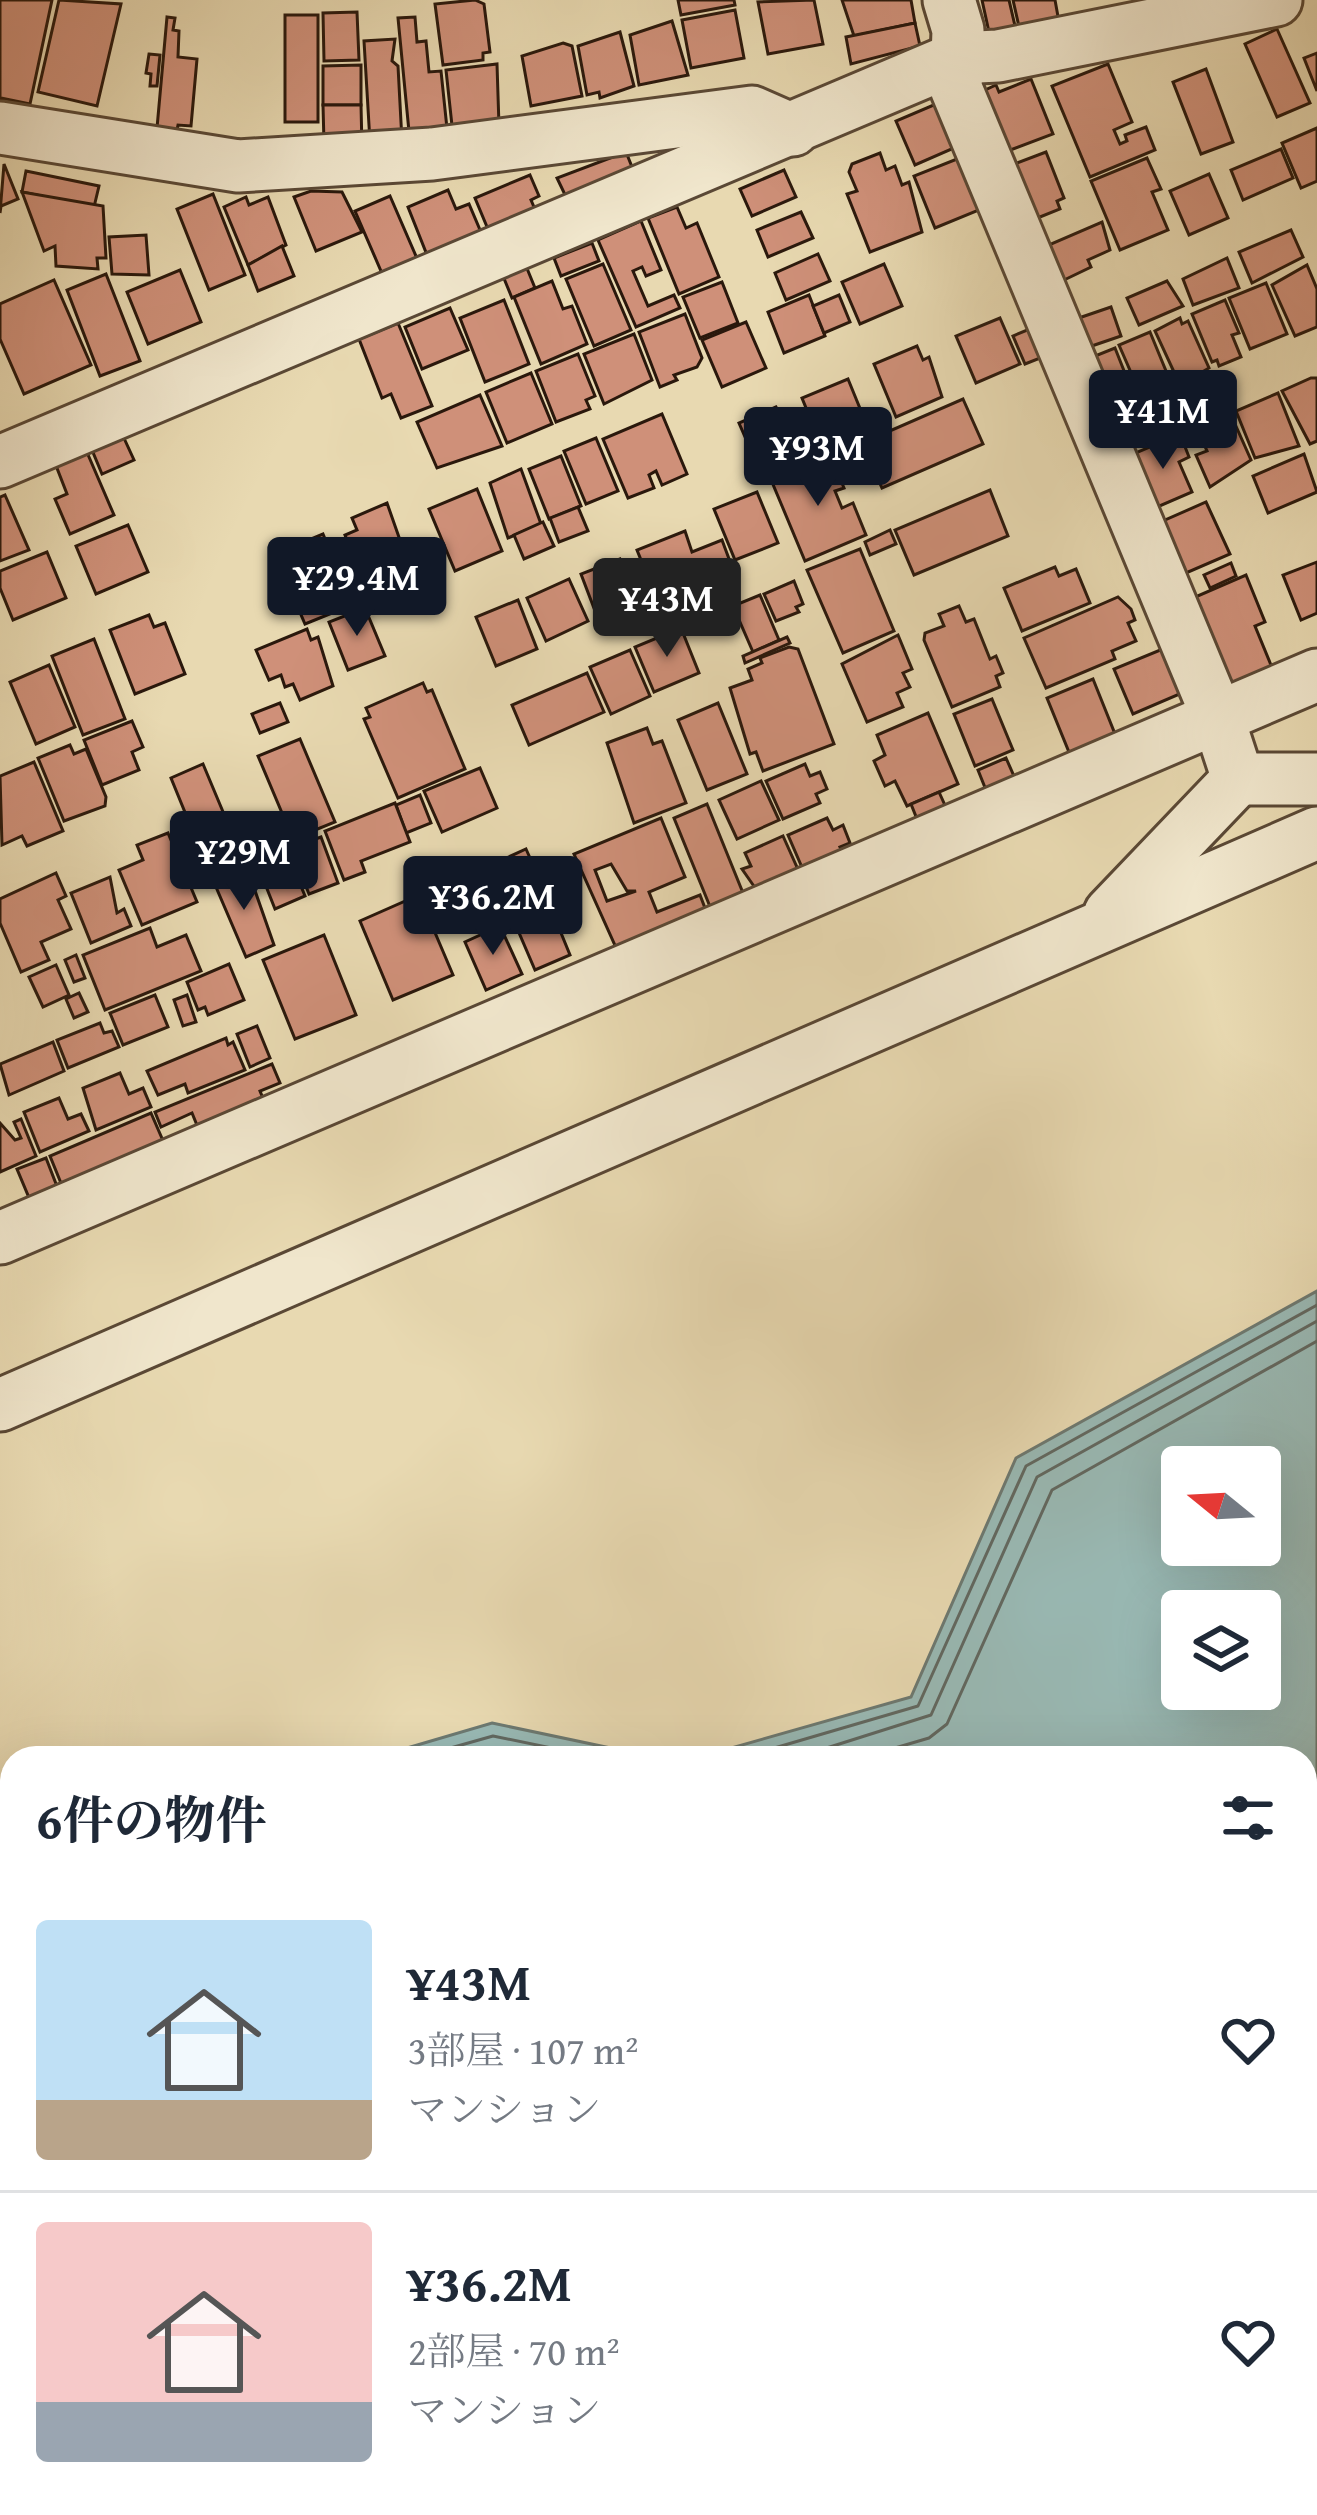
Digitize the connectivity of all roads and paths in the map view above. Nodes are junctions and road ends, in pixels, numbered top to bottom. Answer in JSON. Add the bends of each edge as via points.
{"nodes":[{"id":1,"x":949,"y":0,"type":"edge"},
{"id":2,"x":1276,"y":0,"type":"edge"},
{"id":3,"x":957,"y":58,"type":"junction"},
{"id":4,"x":0,"y":128,"type":"edge"},
{"id":5,"x":793,"y":130,"type":"junction"},
{"id":6,"x":0,"y":462,"type":"edge"},
{"id":7,"x":1317,"y":675,"type":"edge"},
{"id":8,"x":1218,"y":718,"type":"junction"},
{"id":9,"x":1317,"y":778,"type":"edge"},
{"id":10,"x":1238,"y":779,"type":"junction"},
{"id":11,"x":1317,"y":833,"type":"edge"},
{"id":12,"x":1099,"y":925,"type":"junction"},
{"id":13,"x":0,"y":1238,"type":"edge"},
{"id":14,"x":0,"y":1405,"type":"edge"}],
"edges":[{"from":1,"to":3,"type":"street"},
{"from":2,"to":3,"type":"street"},
{"from":3,"to":5,"type":"street"},
{"from":3,"to":8,"type":"street","via":[[956,88]]},
{"from":4,"to":5,"type":"street","via":[[238,166],[432,154],[752,112]]},
{"from":5,"to":6,"type":"street"},
{"from":7,"to":8,"type":"street"},
{"from":8,"to":10,"type":"street"},
{"from":8,"to":13,"type":"street"},
{"from":9,"to":10,"type":"street"},
{"from":10,"to":12,"type":"street"},
{"from":11,"to":12,"type":"street"},
{"from":12,"to":14,"type":"street"}]}
